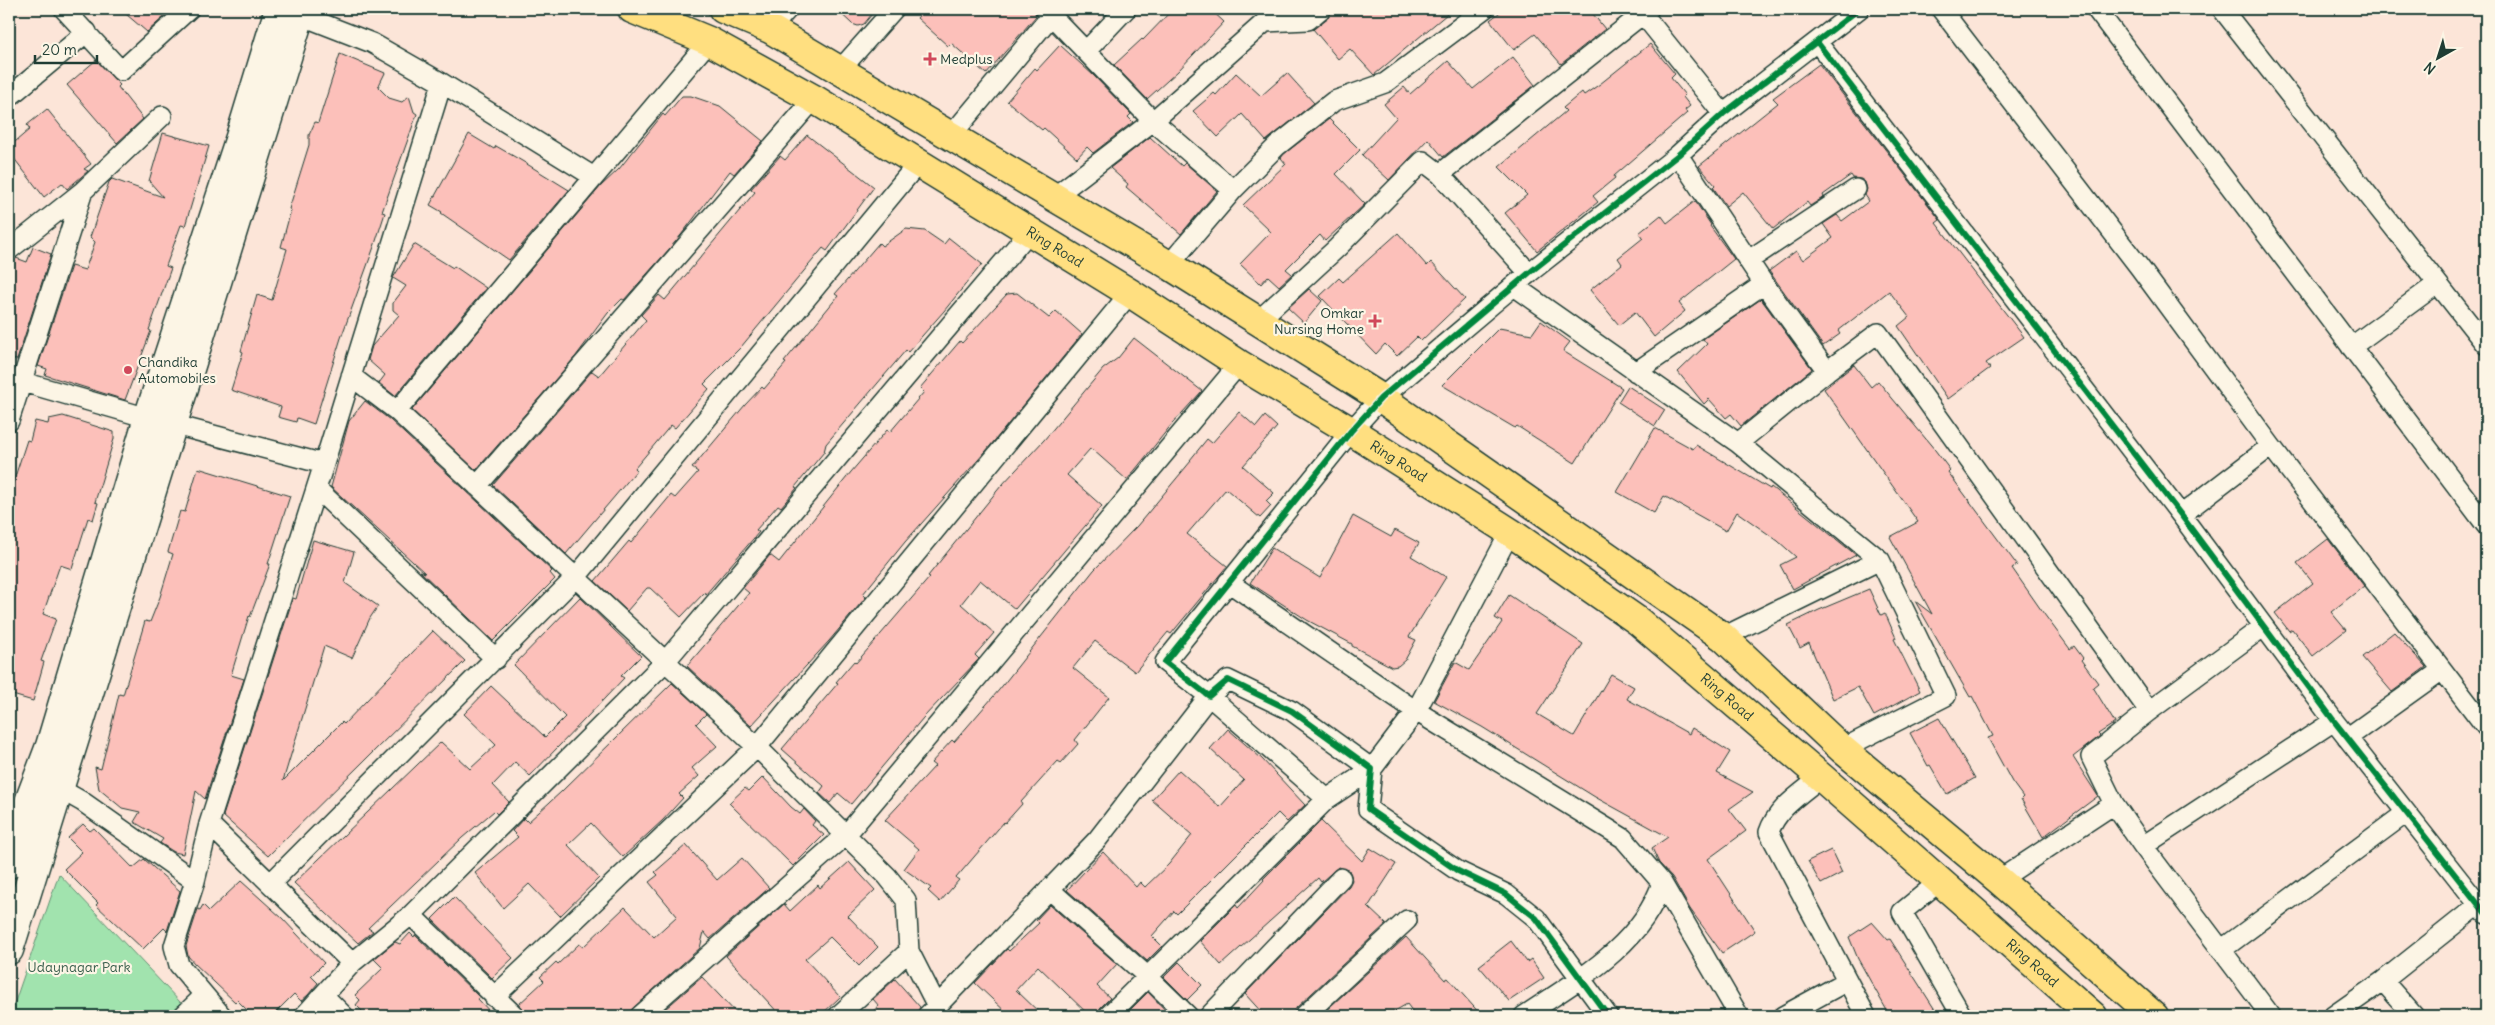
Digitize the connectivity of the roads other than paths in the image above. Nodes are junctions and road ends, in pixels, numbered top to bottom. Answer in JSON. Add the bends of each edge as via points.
{"nodes":[{"id":1,"x":64,"y":9,"type":"edge"},
{"id":2,"x":189,"y":9,"type":"edge"},
{"id":3,"x":632,"y":9,"type":"edge"},
{"id":4,"x":723,"y":9,"type":"edge"},
{"id":5,"x":788,"y":9,"type":"edge"},
{"id":6,"x":894,"y":9,"type":"edge"},
{"id":7,"x":1126,"y":9,"type":"edge"},
{"id":8,"x":1321,"y":9,"type":"edge"},
{"id":9,"x":1484,"y":9,"type":"edge"},
{"id":10,"x":1859,"y":9,"type":"edge"},
{"id":11,"x":1941,"y":9,"type":"edge"},
{"id":12,"x":2096,"y":9,"type":"edge"},
{"id":13,"x":2222,"y":9,"type":"edge"},
{"id":14,"x":294,"y":11,"type":"edge"},
{"id":15,"x":1644,"y":11,"type":"edge"},
{"id":16,"x":1048,"y":12,"type":"edge"},
{"id":17,"x":770,"y":29,"type":"junction"},
{"id":18,"x":87,"y":32,"type":"junction"},
{"id":19,"x":709,"y":41,"type":"junction"},
{"id":20,"x":1817,"y":42,"type":"junction"},
{"id":21,"x":1087,"y":50,"type":"junction"},
{"id":22,"x":839,"y":71,"type":"junction"},
{"id":23,"x":442,"y":83,"type":"junction"},
{"id":24,"x":9,"y":97,"type":"edge"},
{"id":25,"x":814,"y":99,"type":"junction"},
{"id":26,"x":1723,"y":114,"type":"junction"},
{"id":27,"x":162,"y":116,"type":"dead end"},
{"id":28,"x":1153,"y":120,"type":"junction"},
{"id":29,"x":950,"y":137,"type":"junction"},
{"id":30,"x":1678,"y":155,"type":"junction"},
{"id":31,"x":919,"y":162,"type":"junction"},
{"id":32,"x":1440,"y":174,"type":"junction"},
{"id":33,"x":594,"y":177,"type":"junction"},
{"id":34,"x":1856,"y":189,"type":"dead end"},
{"id":35,"x":1233,"y":190,"type":"junction"},
{"id":36,"x":83,"y":191,"type":"junction"},
{"id":37,"x":1054,"y":197,"type":"junction"},
{"id":38,"x":1028,"y":232,"type":"junction"},
{"id":39,"x":9,"y":250,"type":"edge"},
{"id":40,"x":1749,"y":260,"type":"junction"},
{"id":41,"x":1169,"y":265,"type":"junction"},
{"id":42,"x":1529,"y":273,"type":"junction"},
{"id":43,"x":1764,"y":284,"type":"junction"},
{"id":44,"x":2437,"y":284,"type":"junction"},
{"id":45,"x":1514,"y":286,"type":"junction"},
{"id":46,"x":1130,"y":293,"type":"junction"},
{"id":47,"x":1259,"y":320,"type":"junction"},
{"id":48,"x":2486,"y":345,"type":"edge"},
{"id":49,"x":2351,"y":347,"type":"junction"},
{"id":50,"x":1239,"y":364,"type":"junction"},
{"id":51,"x":1827,"y":371,"type":"junction"},
{"id":52,"x":1636,"y":372,"type":"junction"},
{"id":53,"x":351,"y":376,"type":"junction"},
{"id":54,"x":15,"y":380,"type":"edge"},
{"id":55,"x":1381,"y":398,"type":"junction"},
{"id":56,"x":397,"y":411,"type":"junction"},
{"id":57,"x":9,"y":421,"type":"edge"},
{"id":58,"x":160,"y":421,"type":"junction"},
{"id":59,"x":1351,"y":431,"type":"junction"},
{"id":60,"x":1738,"y":443,"type":"junction"},
{"id":61,"x":2271,"y":446,"type":"junction"},
{"id":62,"x":324,"y":464,"type":"junction"},
{"id":63,"x":477,"y":486,"type":"junction"},
{"id":64,"x":317,"y":489,"type":"junction"},
{"id":65,"x":2181,"y":515,"type":"junction"},
{"id":66,"x":2486,"y":525,"type":"edge"},
{"id":67,"x":1510,"y":532,"type":"junction"},
{"id":68,"x":1880,"y":560,"type":"junction"},
{"id":69,"x":576,"y":577,"type":"junction"},
{"id":70,"x":1228,"y":582,"type":"junction"},
{"id":71,"x":2263,"y":627,"type":"junction"},
{"id":72,"x":1723,"y":637,"type":"junction"},
{"id":73,"x":496,"y":658,"type":"junction"},
{"id":74,"x":664,"y":662,"type":"junction"},
{"id":75,"x":2442,"y":670,"type":"junction"},
{"id":76,"x":1209,"y":696,"type":"junction"},
{"id":77,"x":1416,"y":711,"type":"junction"},
{"id":78,"x":2149,"y":712,"type":"junction"},
{"id":79,"x":2334,"y":722,"type":"junction"},
{"id":80,"x":2486,"y":727,"type":"edge"},
{"id":81,"x":2347,"y":738,"type":"junction"},
{"id":82,"x":757,"y":747,"type":"junction"},
{"id":83,"x":1842,"y":749,"type":"junction"},
{"id":84,"x":1372,"y":769,"type":"junction"},
{"id":85,"x":1821,"y":777,"type":"junction"},
{"id":86,"x":60,"y":789,"type":"junction"},
{"id":87,"x":1327,"y":798,"type":"junction"},
{"id":88,"x":2114,"y":804,"type":"junction"},
{"id":89,"x":2406,"y":813,"type":"junction"},
{"id":90,"x":209,"y":824,"type":"junction"},
{"id":91,"x":846,"y":835,"type":"junction"},
{"id":92,"x":2143,"y":846,"type":"junction"},
{"id":93,"x":9,"y":864,"type":"edge"},
{"id":94,"x":1341,"y":878,"type":"dead end"},
{"id":95,"x":1999,"y":880,"type":"junction"},
{"id":96,"x":195,"y":881,"type":"junction"},
{"id":97,"x":1940,"y":881,"type":"junction"},
{"id":98,"x":271,"y":883,"type":"junction"},
{"id":99,"x":1662,"y":883,"type":"junction"},
{"id":100,"x":1050,"y":889,"type":"junction"},
{"id":101,"x":2484,"y":906,"type":"edge"},
{"id":102,"x":411,"y":914,"type":"junction"},
{"id":103,"x":1407,"y":920,"type":"dead end"},
{"id":104,"x":9,"y":950,"type":"edge"},
{"id":105,"x":2221,"y":950,"type":"junction"},
{"id":106,"x":909,"y":951,"type":"junction"},
{"id":107,"x":352,"y":963,"type":"junction"},
{"id":108,"x":1148,"y":977,"type":"junction"},
{"id":109,"x":1581,"y":978,"type":"junction"},
{"id":110,"x":1847,"y":981,"type":"junction"},
{"id":111,"x":2383,"y":981,"type":"junction"},
{"id":112,"x":204,"y":996,"type":"junction"},
{"id":113,"x":324,"y":996,"type":"junction"},
{"id":114,"x":494,"y":997,"type":"junction"},
{"id":115,"x":932,"y":1011,"type":"edge"},
{"id":116,"x":183,"y":1016,"type":"edge"},
{"id":117,"x":222,"y":1016,"type":"edge"},
{"id":118,"x":304,"y":1016,"type":"edge"},
{"id":119,"x":344,"y":1016,"type":"edge"},
{"id":120,"x":515,"y":1016,"type":"edge"},
{"id":121,"x":640,"y":1016,"type":"edge"},
{"id":122,"x":838,"y":1016,"type":"edge"},
{"id":123,"x":1108,"y":1016,"type":"edge"},
{"id":124,"x":1188,"y":1016,"type":"edge"},
{"id":125,"x":1209,"y":1016,"type":"edge"},
{"id":126,"x":1304,"y":1016,"type":"edge"},
{"id":127,"x":1524,"y":1016,"type":"edge"},
{"id":128,"x":1608,"y":1016,"type":"edge"},
{"id":129,"x":1740,"y":1016,"type":"edge"},
{"id":130,"x":1783,"y":1016,"type":"edge"},
{"id":131,"x":1866,"y":1016,"type":"edge"},
{"id":132,"x":1962,"y":1016,"type":"edge"},
{"id":133,"x":2093,"y":1016,"type":"edge"},
{"id":134,"x":2154,"y":1016,"type":"edge"},
{"id":135,"x":2271,"y":1016,"type":"edge"},
{"id":136,"x":2333,"y":1016,"type":"edge"},
{"id":137,"x":2414,"y":1016,"type":"edge"}],
"edges":[{"from":1,"to":18,"type":"street"},
{"from":2,"to":18,"type":"street","via":[[121,71]]},
{"from":3,"to":19,"type":"highway","name":"Ring Road"},
{"from":4,"to":17,"type":"highway"},
{"from":5,"to":17,"type":"street"},
{"from":6,"to":22,"type":"street"},
{"from":7,"to":21,"type":"street"},
{"from":8,"to":28,"type":"street","via":[[1308,20],[1265,22]]},
{"from":9,"to":35,"type":"street","via":[[1385,83],[1334,101],[1277,146]]},
{"from":10,"to":20,"type":"street"},
{"from":11,"to":61,"type":"street","via":[[2140,268]]},
{"from":12,"to":49,"type":"street"},
{"from":13,"to":44,"type":"street"},
{"from":14,"to":23,"type":"street","via":[[372,43]]},
{"from":14,"to":58,"type":"main road"},
{"from":15,"to":26,"type":"street"},
{"from":15,"to":32,"type":"street"},
{"from":16,"to":21,"type":"street"},
{"from":16,"to":29,"type":"street"},
{"from":17,"to":22,"type":"highway"},
{"from":18,"to":24,"type":"street"},
{"from":19,"to":25,"type":"highway","name":"Ring Road"},
{"from":19,"to":33,"type":"street"},
{"from":20,"to":26,"type":"street"},
{"from":20,"to":65,"type":"street"},
{"from":21,"to":28,"type":"street"},
{"from":22,"to":29,"type":"highway"},
{"from":23,"to":33,"type":"street"},
{"from":23,"to":53,"type":"street"},
{"from":25,"to":31,"type":"highway","name":"Ring Road"},
{"from":25,"to":63,"type":"street"},
{"from":26,"to":30,"type":"street"},
{"from":27,"to":36,"type":"street"},
{"from":28,"to":35,"type":"street"},
{"from":28,"to":37,"type":"street"},
{"from":29,"to":37,"type":"highway"},
{"from":30,"to":40,"type":"street"},
{"from":30,"to":42,"type":"street"},
{"from":31,"to":38,"type":"highway","name":"Ring Road"},
{"from":31,"to":69,"type":"street"},
{"from":32,"to":42,"type":"street"},
{"from":32,"to":47,"type":"street","via":[[1423,161]]},
{"from":33,"to":56,"type":"street"},
{"from":34,"to":40,"type":"street"},
{"from":35,"to":41,"type":"street"},
{"from":36,"to":39,"type":"street"},
{"from":36,"to":54,"type":"street"},
{"from":37,"to":41,"type":"highway"},
{"from":38,"to":46,"type":"highway","name":"Ring Road"},
{"from":38,"to":74,"type":"street"},
{"from":40,"to":43,"type":"street"},
{"from":41,"to":47,"type":"highway"},
{"from":42,"to":45,"type":"street"},
{"from":43,"to":51,"type":"street"},
{"from":43,"to":52,"type":"street"},
{"from":44,"to":48,"type":"street"},
{"from":44,"to":49,"type":"street"},
{"from":45,"to":52,"type":"street"},
{"from":45,"to":55,"type":"street"},
{"from":46,"to":50,"type":"highway","name":"Ring Road"},
{"from":46,"to":82,"type":"street"},
{"from":47,"to":55,"type":"highway"},
{"from":49,"to":66,"type":"street"},
{"from":50,"to":59,"type":"highway","name":"Ring Road"},
{"from":50,"to":91,"type":"street"},
{"from":51,"to":60,"type":"street"},
{"from":51,"to":78,"type":"street","via":[[1878,333]]},
{"from":52,"to":60,"type":"street"},
{"from":53,"to":56,"type":"street"},
{"from":53,"to":62,"type":"street"},
{"from":54,"to":57,"type":"street"},
{"from":54,"to":58,"type":"street"},
{"from":55,"to":59,"type":"street"},
{"from":55,"to":72,"type":"highway"},
{"from":56,"to":63,"type":"street"},
{"from":58,"to":62,"type":"street"},
{"from":58,"to":86,"type":"main road"},
{"from":58,"to":93,"type":"main road"},
{"from":59,"to":67,"type":"highway","name":"Ring Road"},
{"from":59,"to":70,"type":"street"},
{"from":60,"to":68,"type":"street"},
{"from":61,"to":65,"type":"street"},
{"from":61,"to":75,"type":"street"},
{"from":62,"to":64,"type":"street"},
{"from":63,"to":69,"type":"street"},
{"from":64,"to":73,"type":"street"},
{"from":64,"to":90,"type":"street"},
{"from":65,"to":71,"type":"street"},
{"from":67,"to":77,"type":"street"},
{"from":67,"to":85,"type":"highway","name":"Ring Road","via":[[1638,621]]},
{"from":68,"to":72,"type":"street"},
{"from":68,"to":83,"type":"street","via":[[1946,696]]},
{"from":69,"to":73,"type":"street"},
{"from":69,"to":74,"type":"street"},
{"from":70,"to":76,"type":"street","via":[[1165,662]]},
{"from":70,"to":77,"type":"street"},
{"from":71,"to":78,"type":"street"},
{"from":71,"to":79,"type":"street"},
{"from":72,"to":83,"type":"highway"},
{"from":73,"to":98,"type":"street"},
{"from":74,"to":82,"type":"street"},
{"from":74,"to":102,"type":"street"},
{"from":75,"to":80,"type":"street"},
{"from":75,"to":81,"type":"street"},
{"from":76,"to":84,"type":"street","via":[[1228,680],[1292,711]]},
{"from":76,"to":87,"type":"street"},
{"from":76,"to":100,"type":"street","via":[[1097,840]]},
{"from":77,"to":84,"type":"street"},
{"from":77,"to":99,"type":"street","via":[[1623,838]]},
{"from":78,"to":88,"type":"street","via":[[2091,758]]},
{"from":79,"to":81,"type":"street"},
{"from":79,"to":92,"type":"street"},
{"from":81,"to":89,"type":"street"},
{"from":82,"to":91,"type":"street"},
{"from":82,"to":114,"type":"street"},
{"from":83,"to":95,"type":"highway"},
{"from":84,"to":87,"type":"street"},
{"from":84,"to":109,"type":"street","via":[[1368,809],[1458,871],[1506,894],[1536,918]]},
{"from":85,"to":97,"type":"highway","name":"Ring Road"},
{"from":85,"to":110,"type":"street","via":[[1781,810],[1769,832]]},
{"from":86,"to":96,"type":"street"},
{"from":86,"to":104,"type":"main road"},
{"from":87,"to":108,"type":"street"},
{"from":88,"to":92,"type":"street"},
{"from":88,"to":95,"type":"street"},
{"from":89,"to":101,"type":"street"},
{"from":89,"to":105,"type":"street"},
{"from":90,"to":96,"type":"street"},
{"from":90,"to":98,"type":"street"},
{"from":91,"to":106,"type":"street","via":[[906,900]]},
{"from":91,"to":121,"type":"street"},
{"from":92,"to":105,"type":"street"},
{"from":94,"to":125,"type":"street"},
{"from":95,"to":134,"type":"highway"},
{"from":96,"to":112,"type":"street","via":[[174,946],[179,966]]},
{"from":97,"to":132,"type":"street","via":[[1902,912]]},
{"from":97,"to":133,"type":"highway","name":"Ring Road"},
{"from":98,"to":107,"type":"street"},
{"from":99,"to":109,"type":"street","via":[[1649,914],[1631,937]]},
{"from":99,"to":129,"type":"street"},
{"from":100,"to":108,"type":"street"},
{"from":100,"to":115,"type":"street"},
{"from":101,"to":111,"type":"street"},
{"from":102,"to":107,"type":"street"},
{"from":102,"to":114,"type":"street"},
{"from":103,"to":126,"type":"street"},
{"from":105,"to":135,"type":"street"},
{"from":106,"to":115,"type":"street"},
{"from":106,"to":122,"type":"street"},
{"from":107,"to":113,"type":"street"},
{"from":108,"to":123,"type":"street"},
{"from":108,"to":124,"type":"street"},
{"from":109,"to":127,"type":"street"},
{"from":109,"to":128,"type":"street"},
{"from":110,"to":130,"type":"street"},
{"from":110,"to":131,"type":"street"},
{"from":111,"to":136,"type":"street"},
{"from":111,"to":137,"type":"street"},
{"from":112,"to":116,"type":"street"},
{"from":112,"to":117,"type":"street"},
{"from":113,"to":118,"type":"street"},
{"from":113,"to":119,"type":"street"},
{"from":114,"to":120,"type":"street"}]}
